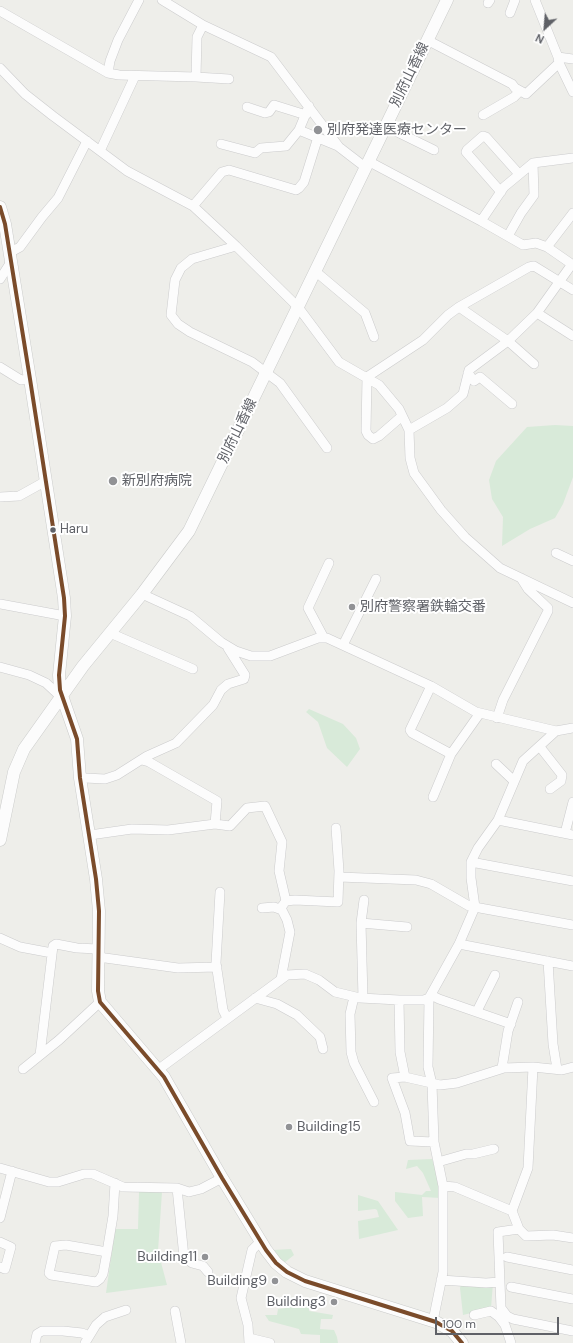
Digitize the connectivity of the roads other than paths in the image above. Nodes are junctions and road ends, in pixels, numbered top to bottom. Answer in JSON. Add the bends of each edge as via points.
{"nodes":[{"id":1,"x":139,"y":0,"type":"edge"},
{"id":2,"x":162,"y":0,"type":"edge"},
{"id":3,"x":447,"y":0,"type":"edge"},
{"id":4,"x":515,"y":0,"type":"edge"},
{"id":5,"x":535,"y":0,"type":"edge"},
{"id":6,"x":0,"y":11,"type":"edge"},
{"id":7,"x":510,"y":13,"type":"dead end"},
{"id":8,"x":203,"y":25,"type":"junction"},
{"id":9,"x":427,"y":40,"type":"junction"},
{"id":10,"x":573,"y":59,"type":"edge"},
{"id":11,"x":558,"y":60,"type":"junction"},
{"id":12,"x":0,"y":68,"type":"edge"},
{"id":13,"x":108,"y":73,"type":"junction"},
{"id":14,"x":135,"y":76,"type":"junction"},
{"id":15,"x":196,"y":77,"type":"junction"},
{"id":16,"x":229,"y":79,"type":"dead end"},
{"id":17,"x":520,"y":91,"type":"junction"},
{"id":18,"x":573,"y":92,"type":"edge"},
{"id":19,"x":247,"y":107,"type":"dead end"},
{"id":20,"x":308,"y":110,"type":"junction"},
{"id":21,"x":483,"y":115,"type":"dead end"},
{"id":22,"x":385,"y":126,"type":"junction"},
{"id":23,"x":299,"y":130,"type":"junction"},
{"id":24,"x":318,"y":137,"type":"junction"},
{"id":25,"x":87,"y":141,"type":"junction"},
{"id":26,"x":221,"y":144,"type":"dead end"},
{"id":27,"x":339,"y":147,"type":"junction"},
{"id":28,"x":434,"y":150,"type":"dead end"},
{"id":29,"x":100,"y":151,"type":"junction"},
{"id":30,"x":573,"y":158,"type":"edge"},
{"id":31,"x":533,"y":163,"type":"junction"},
{"id":32,"x":367,"y":164,"type":"junction"},
{"id":33,"x":519,"y":174,"type":"junction"},
{"id":34,"x":501,"y":192,"type":"junction"},
{"id":35,"x":193,"y":206,"type":"junction"},
{"id":36,"x":573,"y":213,"type":"edge"},
{"id":37,"x":1,"y":214,"type":"edge"},
{"id":38,"x":482,"y":221,"type":"junction"},
{"id":39,"x":508,"y":236,"type":"junction"},
{"id":40,"x":236,"y":246,"type":"junction"},
{"id":41,"x":547,"y":247,"type":"junction"},
{"id":42,"x":10,"y":258,"type":"junction"},
{"id":43,"x":572,"y":264,"type":"edge"},
{"id":44,"x":315,"y":271,"type":"junction"},
{"id":45,"x":0,"y":279,"type":"edge"},
{"id":46,"x":560,"y":281,"type":"junction"},
{"id":47,"x":573,"y":290,"type":"edge"},
{"id":48,"x":298,"y":307,"type":"junction"},
{"id":49,"x":459,"y":308,"type":"junction"},
{"id":50,"x":537,"y":313,"type":"junction"},
{"id":51,"x":573,"y":336,"type":"edge"},
{"id":52,"x":374,"y":337,"type":"dead end"},
{"id":53,"x":508,"y":341,"type":"junction"},
{"id":54,"x":534,"y":364,"type":"dead end"},
{"id":55,"x":0,"y":367,"type":"edge"},
{"id":56,"x":266,"y":372,"type":"junction"},
{"id":57,"x":468,"y":373,"type":"junction"},
{"id":58,"x":367,"y":377,"type":"junction"},
{"id":59,"x":30,"y":379,"type":"junction"},
{"id":60,"x":512,"y":404,"type":"dead end"},
{"id":61,"x":402,"y":416,"type":"junction"},
{"id":62,"x":409,"y":430,"type":"junction"},
{"id":63,"x":327,"y":448,"type":"dead end"},
{"id":64,"x":46,"y":481,"type":"junction"},
{"id":65,"x":0,"y":497,"type":"edge"},
{"id":66,"x":556,"y":553,"type":"dead end"},
{"id":67,"x":573,"y":561,"type":"edge"},
{"id":68,"x":329,"y":563,"type":"dead end"},
{"id":69,"x":520,"y":578,"type":"junction"},
{"id":70,"x":376,"y":579,"type":"dead end"},
{"id":71,"x":142,"y":594,"type":"junction"},
{"id":72,"x":573,"y":603,"type":"edge"},
{"id":73,"x":0,"y":604,"type":"edge"},
{"id":74,"x":65,"y":616,"type":"junction"},
{"id":75,"x":110,"y":633,"type":"junction"},
{"id":76,"x":324,"y":638,"type":"junction"},
{"id":77,"x":342,"y":644,"type":"junction"},
{"id":78,"x":227,"y":646,"type":"junction"},
{"id":79,"x":0,"y":667,"type":"edge"},
{"id":80,"x":193,"y":669,"type":"dead end"},
{"id":81,"x":431,"y":686,"type":"junction"},
{"id":82,"x":61,"y":697,"type":"junction"},
{"id":83,"x":480,"y":713,"type":"junction"},
{"id":84,"x":497,"y":718,"type":"junction"},
{"id":85,"x":573,"y":728,"type":"edge"},
{"id":86,"x":556,"y":731,"type":"junction"},
{"id":87,"x":540,"y":747,"type":"junction"},
{"id":88,"x":451,"y":754,"type":"junction"},
{"id":89,"x":142,"y":760,"type":"junction"},
{"id":90,"x":496,"y":764,"type":"dead end"},
{"id":91,"x":85,"y":778,"type":"dead end"},
{"id":92,"x":514,"y":782,"type":"junction"},
{"id":93,"x":550,"y":789,"type":"dead end"},
{"id":94,"x":433,"y":797,"type":"dead end"},
{"id":95,"x":573,"y":802,"type":"edge"},
{"id":96,"x":498,"y":820,"type":"junction"},
{"id":97,"x":215,"y":824,"type":"junction"},
{"id":98,"x":336,"y":828,"type":"dead end"},
{"id":99,"x":569,"y":834,"type":"edge"},
{"id":100,"x":90,"y":835,"type":"junction"},
{"id":101,"x":0,"y":840,"type":"edge"},
{"id":102,"x":471,"y":862,"type":"junction"},
{"id":103,"x":339,"y":877,"type":"junction"},
{"id":104,"x":573,"y":881,"type":"edge"},
{"id":105,"x":220,"y":892,"type":"dead end"},
{"id":106,"x":364,"y":900,"type":"dead end"},
{"id":107,"x":286,"y":901,"type":"junction"},
{"id":108,"x":475,"y":907,"type":"junction"},
{"id":109,"x":262,"y":908,"type":"dead end"},
{"id":110,"x":280,"y":909,"type":"junction"},
{"id":111,"x":361,"y":924,"type":"junction"},
{"id":112,"x":573,"y":925,"type":"edge"},
{"id":113,"x":407,"y":928,"type":"dead end"},
{"id":114,"x":0,"y":938,"type":"edge"},
{"id":115,"x":459,"y":944,"type":"junction"},
{"id":116,"x":52,"y":953,"type":"junction"},
{"id":117,"x":98,"y":953,"type":"junction"},
{"id":118,"x":548,"y":961,"type":"junction"},
{"id":119,"x":573,"y":966,"type":"edge"},
{"id":120,"x":217,"y":967,"type":"junction"},
{"id":121,"x":496,"y":975,"type":"dead end"},
{"id":122,"x":281,"y":980,"type":"junction"},
{"id":123,"x":430,"y":996,"type":"junction"},
{"id":124,"x":255,"y":998,"type":"junction"},
{"id":125,"x":358,"y":998,"type":"junction"},
{"id":126,"x":399,"y":1000,"type":"junction"},
{"id":127,"x":100,"y":1002,"type":"junction"},
{"id":128,"x":518,"y":1002,"type":"dead end"},
{"id":129,"x":477,"y":1011,"type":"junction"},
{"id":130,"x":227,"y":1018,"type":"junction"},
{"id":131,"x":511,"y":1024,"type":"junction"},
{"id":132,"x":323,"y":1049,"type":"dead end"},
{"id":133,"x":40,"y":1055,"type":"junction"},
{"id":134,"x":533,"y":1067,"type":"junction"},
{"id":135,"x":573,"y":1067,"type":"edge"},
{"id":136,"x":502,"y":1068,"type":"junction"},
{"id":137,"x":23,"y":1069,"type":"dead end"},
{"id":138,"x":159,"y":1069,"type":"junction"},
{"id":139,"x":557,"y":1069,"type":"junction"},
{"id":140,"x":405,"y":1077,"type":"junction"},
{"id":141,"x":432,"y":1084,"type":"junction"},
{"id":142,"x":374,"y":1102,"type":"dead end"},
{"id":143,"x":434,"y":1142,"type":"junction"},
{"id":144,"x":494,"y":1149,"type":"dead end"},
{"id":145,"x":438,"y":1162,"type":"junction"},
{"id":146,"x":0,"y":1168,"type":"edge"},
{"id":147,"x":12,"y":1171,"type":"junction"},
{"id":148,"x":222,"y":1178,"type":"junction"},
{"id":149,"x":115,"y":1183,"type":"junction"},
{"id":150,"x":443,"y":1186,"type":"junction"},
{"id":151,"x":177,"y":1188,"type":"junction"},
{"id":152,"x":512,"y":1211,"type":"junction"},
{"id":153,"x":0,"y":1218,"type":"edge"},
{"id":154,"x":519,"y":1230,"type":"junction"},
{"id":155,"x":573,"y":1238,"type":"edge"},
{"id":156,"x":0,"y":1242,"type":"edge"},
{"id":157,"x":260,"y":1242,"type":"junction"},
{"id":158,"x":106,"y":1252,"type":"junction"},
{"id":159,"x":507,"y":1257,"type":"dead end"},
{"id":160,"x":0,"y":1267,"type":"edge"},
{"id":161,"x":573,"y":1270,"type":"edge"},
{"id":162,"x":208,"y":1272,"type":"dead end"},
{"id":163,"x":441,"y":1280,"type":"junction"},
{"id":164,"x":500,"y":1282,"type":"junction"},
{"id":165,"x":511,"y":1287,"type":"dead end"},
{"id":166,"x":573,"y":1299,"type":"edge"},
{"id":167,"x":126,"y":1310,"type":"dead end"},
{"id":168,"x":175,"y":1311,"type":"dead end"},
{"id":169,"x":474,"y":1315,"type":"dead end"},
{"id":170,"x":433,"y":1320,"type":"junction"},
{"id":171,"x":573,"y":1331,"type":"edge"},
{"id":172,"x":87,"y":1339,"type":"edge"},
{"id":173,"x":249,"y":1340,"type":"edge"},
{"id":174,"x":35,"y":1343,"type":"edge"},
{"id":175,"x":181,"y":1343,"type":"edge"},
{"id":176,"x":270,"y":1343,"type":"edge"},
{"id":177,"x":462,"y":1343,"type":"edge"},
{"id":178,"x":511,"y":1343,"type":"edge"}],
"edges":[{"from":1,"to":13,"type":"street","via":[[118,40]]},
{"from":2,"to":8,"type":"street"},
{"from":3,"to":9,"type":"street","name":"別府山香線"},
{"from":4,"to":7,"type":"street"},
{"from":5,"to":11,"type":"street"},
{"from":6,"to":13,"type":"street"},
{"from":8,"to":15,"type":"street","via":[[197,37]]},
{"from":8,"to":20,"type":"street","via":[[271,57]]},
{"from":9,"to":17,"type":"street","via":[[512,84]]},
{"from":9,"to":22,"type":"street","name":"別府山香線"},
{"from":10,"to":11,"type":"street"},
{"from":11,"to":17,"type":"street","via":[[526,94]]},
{"from":11,"to":18,"type":"street"},
{"from":12,"to":25,"type":"street","via":[[25,94]]},
{"from":13,"to":14,"type":"street"},
{"from":14,"to":15,"type":"street"},
{"from":14,"to":29,"type":"street"},
{"from":15,"to":16,"type":"street"},
{"from":17,"to":21,"type":"street"},
{"from":19,"to":20,"type":"street","via":[[264,113],[269,112],[274,105]]},
{"from":20,"to":23,"type":"street"},
{"from":20,"to":27,"type":"street"},
{"from":22,"to":28,"type":"street"},
{"from":22,"to":32,"type":"street","name":"別府山香線"},
{"from":23,"to":24,"type":"street"},
{"from":23,"to":26,"type":"street","via":[[286,146],[261,148],[255,153]]},
{"from":24,"to":27,"type":"street"},
{"from":24,"to":35,"type":"street","via":[[304,182],[296,190],[229,170],[222,172]]},
{"from":25,"to":29,"type":"street"},
{"from":25,"to":42,"type":"street","via":[[58,198]]},
{"from":27,"to":32,"type":"street"},
{"from":29,"to":35,"type":"street","via":[[127,171]]},
{"from":30,"to":31,"type":"street"},
{"from":31,"to":33,"type":"street"},
{"from":31,"to":39,"type":"street","via":[[534,195]]},
{"from":32,"to":38,"type":"street"},
{"from":32,"to":44,"type":"street","name":"別府山香線"},
{"from":33,"to":34,"type":"street"},
{"from":33,"to":34,"type":"street","via":[[486,137],[483,136],[466,152]]},
{"from":34,"to":38,"type":"street"},
{"from":35,"to":40,"type":"street"},
{"from":36,"to":41,"type":"street"},
{"from":37,"to":42,"type":"street"},
{"from":38,"to":39,"type":"street"},
{"from":39,"to":41,"type":"street","via":[[522,245],[536,243]]},
{"from":40,"to":48,"type":"street"},
{"from":40,"to":56,"type":"street","via":[[192,259],[180,268],[175,280],[171,315],[178,324],[190,332],[252,362]]},
{"from":41,"to":43,"type":"street"},
{"from":42,"to":45,"type":"street"},
{"from":42,"to":59,"type":"street"},
{"from":43,"to":46,"type":"street"},
{"from":44,"to":48,"type":"street","name":"別府山香線"},
{"from":44,"to":52,"type":"street","via":[[365,313]]},
{"from":46,"to":47,"type":"street"},
{"from":46,"to":49,"type":"street","via":[[534,266],[529,267]]},
{"from":46,"to":50,"type":"street"},
{"from":48,"to":56,"type":"street","name":"別府山香線"},
{"from":48,"to":58,"type":"street","via":[[339,362]]},
{"from":49,"to":53,"type":"street"},
{"from":49,"to":58,"type":"street","via":[[448,315],[423,340]]},
{"from":50,"to":51,"type":"street"},
{"from":50,"to":53,"type":"street"},
{"from":53,"to":54,"type":"street"},
{"from":53,"to":57,"type":"street"},
{"from":55,"to":59,"type":"street","via":[[21,380]]},
{"from":56,"to":63,"type":"street","via":[[280,383]]},
{"from":56,"to":71,"type":"street","name":"別府山香線","via":[[192,524]]},
{"from":57,"to":60,"type":"street","via":[[474,381],[480,377]]},
{"from":57,"to":62,"type":"street","via":[[463,394],[447,408]]},
{"from":58,"to":61,"type":"street","via":[[390,397]]},
{"from":58,"to":61,"type":"street","via":[[368,435],[373,438],[379,436]]},
{"from":59,"to":64,"type":"street"},
{"from":61,"to":62,"type":"street"},
{"from":62,"to":69,"type":"street","via":[[410,458],[414,473],[441,510],[465,537],[500,568]]},
{"from":64,"to":65,"type":"street","via":[[19,496]]},
{"from":64,"to":74,"type":"street"},
{"from":66,"to":67,"type":"street"},
{"from":68,"to":76,"type":"street","via":[[308,608]]},
{"from":69,"to":72,"type":"street"},
{"from":69,"to":84,"type":"street","via":[[548,611],[503,700]]},
{"from":70,"to":77,"type":"street"},
{"from":71,"to":75,"type":"street","name":"別府山香線"},
{"from":71,"to":78,"type":"street","via":[[190,616]]},
{"from":73,"to":74,"type":"street"},
{"from":74,"to":82,"type":"street","via":[[59,675]]},
{"from":75,"to":80,"type":"street"},
{"from":75,"to":82,"type":"street","name":"別府山香線"},
{"from":76,"to":77,"type":"street"},
{"from":76,"to":78,"type":"street","via":[[270,656],[251,656]]},
{"from":77,"to":81,"type":"street"},
{"from":78,"to":89,"type":"street","via":[[245,676],[244,679],[228,684],[221,690],[213,705],[176,743]]},
{"from":79,"to":82,"type":"street","via":[[46,683]]},
{"from":81,"to":83,"type":"street"},
{"from":81,"to":88,"type":"street","via":[[410,730]]},
{"from":82,"to":100,"type":"street","via":[[77,739],[80,778]]},
{"from":82,"to":101,"type":"street","name":"別府山香線","via":[[20,756],[14,772]]},
{"from":83,"to":84,"type":"street"},
{"from":83,"to":88,"type":"street"},
{"from":84,"to":86,"type":"street"},
{"from":85,"to":86,"type":"street"},
{"from":86,"to":87,"type":"street"},
{"from":87,"to":92,"type":"street","via":[[523,761]]},
{"from":87,"to":93,"type":"street","via":[[562,775],[561,781]]},
{"from":88,"to":94,"type":"street"},
{"from":89,"to":91,"type":"street","via":[[105,779]]},
{"from":89,"to":97,"type":"street","via":[[217,801]]},
{"from":90,"to":92,"type":"street"},
{"from":92,"to":96,"type":"street"},
{"from":95,"to":99,"type":"street"},
{"from":96,"to":99,"type":"street"},
{"from":96,"to":102,"type":"street"},
{"from":97,"to":100,"type":"street","via":[[168,830],[126,829]]},
{"from":97,"to":107,"type":"street","via":[[230,826],[247,808],[265,806],[282,842],[279,871]]},
{"from":98,"to":103,"type":"street"},
{"from":100,"to":117,"type":"street","via":[[98,895]]},
{"from":102,"to":104,"type":"street"},
{"from":102,"to":108,"type":"street","via":[[470,878]]},
{"from":103,"to":107,"type":"street","via":[[338,902]]},
{"from":103,"to":108,"type":"street","via":[[416,880],[431,884]]},
{"from":105,"to":120,"type":"street"},
{"from":106,"to":111,"type":"street"},
{"from":107,"to":110,"type":"street"},
{"from":108,"to":112,"type":"street"},
{"from":108,"to":115,"type":"street"},
{"from":109,"to":110,"type":"street"},
{"from":110,"to":122,"type":"street","via":[[287,920],[290,932]]},
{"from":111,"to":113,"type":"street"},
{"from":111,"to":125,"type":"street"},
{"from":114,"to":116,"type":"street","via":[[20,947]]},
{"from":115,"to":118,"type":"street"},
{"from":115,"to":123,"type":"street"},
{"from":116,"to":117,"type":"street","via":[[56,944]]},
{"from":116,"to":133,"type":"street"},
{"from":117,"to":120,"type":"street","via":[[178,968]]},
{"from":117,"to":127,"type":"street"},
{"from":118,"to":119,"type":"street"},
{"from":118,"to":139,"type":"street"},
{"from":120,"to":130,"type":"street","via":[[223,1010]]},
{"from":121,"to":129,"type":"street"},
{"from":122,"to":124,"type":"street"},
{"from":122,"to":125,"type":"street","via":[[287,975],[305,974],[319,980],[335,992]]},
{"from":123,"to":126,"type":"street","via":[[424,1000]]},
{"from":123,"to":129,"type":"street"},
{"from":123,"to":141,"type":"street","via":[[428,1054]]},
{"from":124,"to":130,"type":"street"},
{"from":124,"to":132,"type":"street","via":[[277,1004],[297,1015],[320,1037]]},
{"from":125,"to":126,"type":"street"},
{"from":125,"to":142,"type":"street","via":[[350,1014],[351,1052]]},
{"from":126,"to":140,"type":"street","via":[[400,1052]]},
{"from":127,"to":133,"type":"street"},
{"from":127,"to":138,"type":"street"},
{"from":128,"to":131,"type":"street"},
{"from":129,"to":131,"type":"street"},
{"from":130,"to":138,"type":"street"},
{"from":131,"to":136,"type":"street"},
{"from":133,"to":137,"type":"street"},
{"from":134,"to":136,"type":"street"},
{"from":134,"to":139,"type":"street"},
{"from":134,"to":152,"type":"street","via":[[528,1168]]},
{"from":135,"to":139,"type":"street"},
{"from":136,"to":141,"type":"street","via":[[457,1083]]},
{"from":138,"to":148,"type":"street"},
{"from":140,"to":141,"type":"street"},
{"from":140,"to":143,"type":"street","via":[[392,1078],[405,1113],[410,1141]]},
{"from":141,"to":143,"type":"street"},
{"from":143,"to":145,"type":"street"},
{"from":144,"to":145,"type":"street"},
{"from":145,"to":150,"type":"street"},
{"from":146,"to":147,"type":"street"},
{"from":147,"to":149,"type":"street","via":[[49,1182],[93,1174]]},
{"from":147,"to":153,"type":"street"},
{"from":148,"to":151,"type":"street","via":[[214,1184],[189,1192]]},
{"from":148,"to":157,"type":"street"},
{"from":149,"to":151,"type":"street","via":[[123,1187]]},
{"from":149,"to":158,"type":"street","via":[[113,1216]]},
{"from":150,"to":152,"type":"street","via":[[455,1188]]},
{"from":150,"to":163,"type":"street"},
{"from":151,"to":162,"type":"street","via":[[184,1257],[203,1266]]},
{"from":152,"to":154,"type":"street"},
{"from":154,"to":155,"type":"street","via":[[526,1236],[552,1235]]},
{"from":154,"to":164,"type":"street","via":[[498,1232]]},
{"from":156,"to":160,"type":"street","via":[[11,1247],[5,1269]]},
{"from":157,"to":170,"type":"street","via":[[276,1263],[296,1277]]},
{"from":157,"to":173,"type":"street","via":[[252,1250],[241,1298],[247,1315]]},
{"from":158,"to":158,"type":"street","via":[[103,1274],[96,1282],[48,1273],[55,1246],[66,1245]]},
{"from":159,"to":161,"type":"street"},
{"from":163,"to":164,"type":"street"},
{"from":163,"to":170,"type":"street"},
{"from":164,"to":171,"type":"street","via":[[500,1303],[507,1316]]},
{"from":165,"to":166,"type":"street"},
{"from":167,"to":172,"type":"street","via":[[105,1317]]},
{"from":168,"to":175,"type":"street"},
{"from":169,"to":178,"type":"street","via":[[491,1312],[499,1317],[505,1325]]},
{"from":170,"to":177,"type":"street","via":[[452,1331]]},
{"from":172,"to":174,"type":"street","via":[[82,1333],[42,1331],[37,1334]]},
{"from":173,"to":176,"type":"street"}]}
